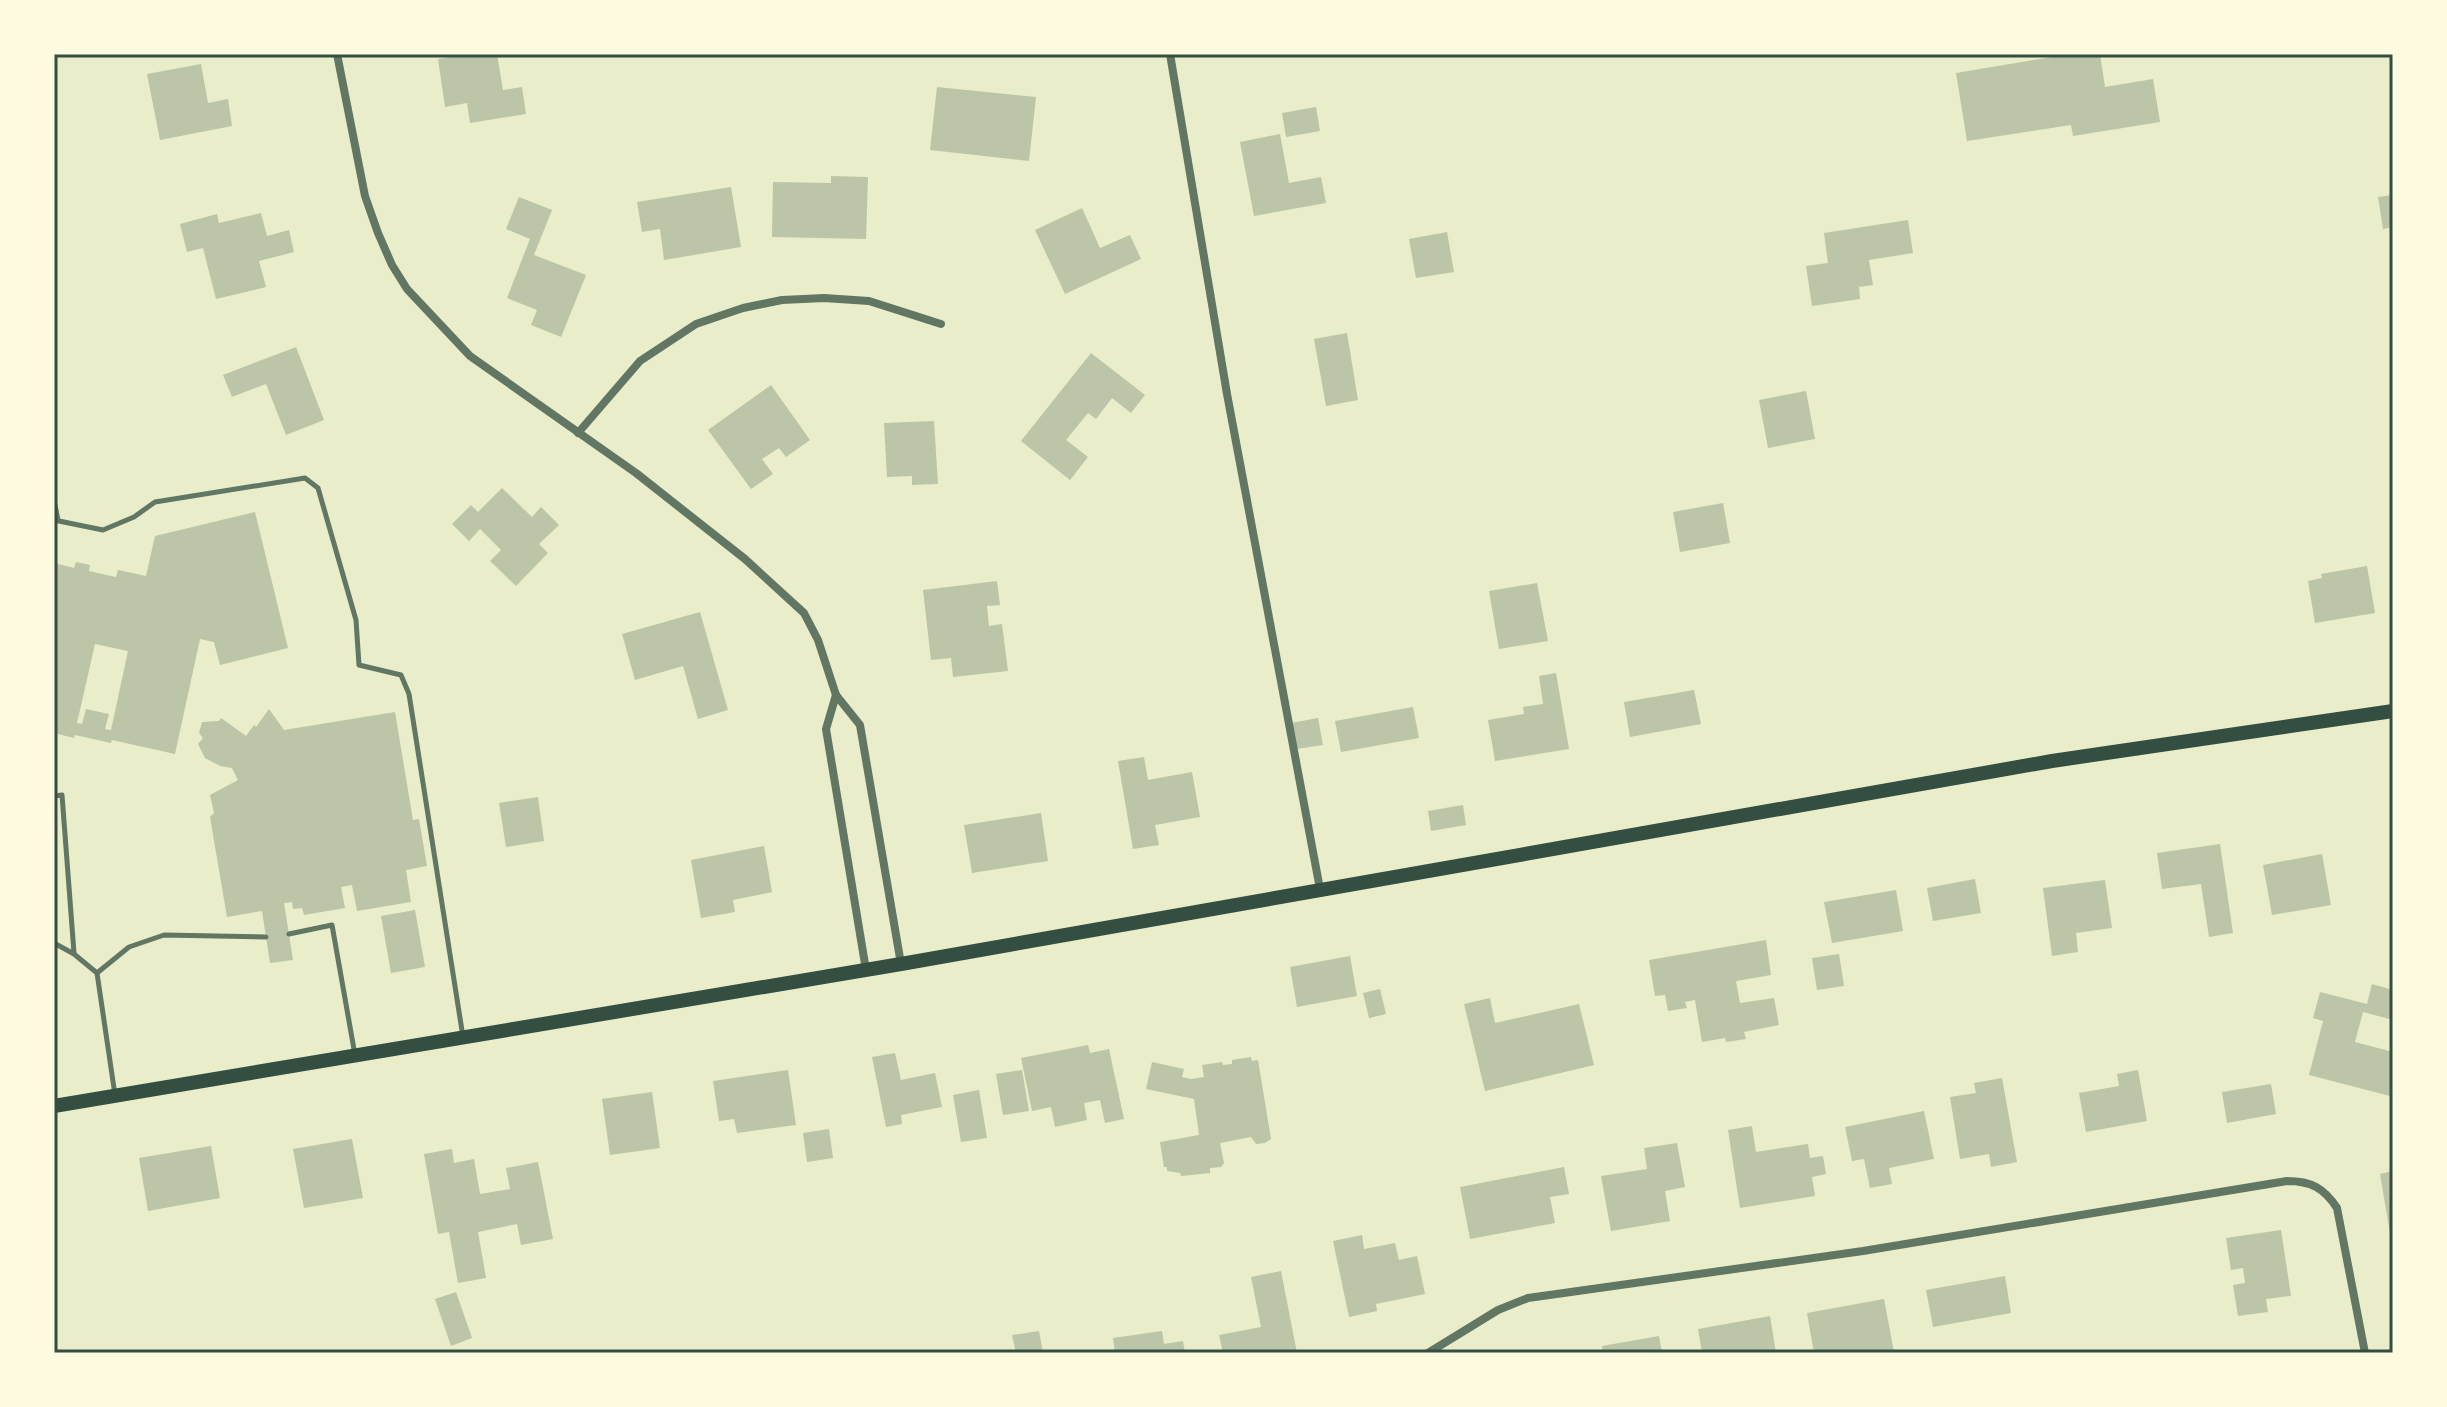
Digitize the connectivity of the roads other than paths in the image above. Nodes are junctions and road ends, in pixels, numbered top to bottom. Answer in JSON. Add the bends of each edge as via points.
{"nodes":[{"id":1,"x":337,"y":54,"type":"edge"},
{"id":2,"x":1170,"y":54,"type":"edge"},
{"id":3,"x":941,"y":324,"type":"dead end"},
{"id":4,"x":578,"y":433,"type":"junction"},
{"id":5,"x":54,"y":500,"type":"edge"},
{"id":6,"x":56,"y":520,"type":"edge"},
{"id":7,"x":836,"y":695,"type":"junction"},
{"id":8,"x":2393,"y":711,"type":"edge"},
{"id":9,"x":54,"y":796,"type":"edge"},
{"id":10,"x":1320,"y":889,"type":"junction"},
{"id":11,"x":289,"y":934,"type":"dead end"},
{"id":12,"x":266,"y":937,"type":"dead end"},
{"id":13,"x":54,"y":943,"type":"edge"},
{"id":14,"x":74,"y":954,"type":"junction"},
{"id":15,"x":901,"y":964,"type":"junction"},
{"id":16,"x":866,"y":970,"type":"junction"},
{"id":17,"x":97,"y":973,"type":"junction"},
{"id":18,"x":463,"y":1038,"type":"junction"},
{"id":19,"x":355,"y":1056,"type":"junction"},
{"id":20,"x":115,"y":1096,"type":"junction"},
{"id":21,"x":54,"y":1106,"type":"edge"},
{"id":22,"x":1428,"y":1353,"type":"edge"},
{"id":23,"x":2365,"y":1353,"type":"edge"}],
"edges":[{"from":1,"to":4,"type":"street","via":[[365,196],[407,289],[470,356]]},
{"from":2,"to":10,"type":"street","via":[[1227,394]]},
{"from":3,"to":4,"type":"street","via":[[869,301],[782,300],[743,308],[696,324],[640,361]]},
{"from":4,"to":7,"type":"street","via":[[745,559],[804,613]]},
{"from":5,"to":6,"type":"lane"},
{"from":6,"to":18,"type":"lane","via":[[103,530],[155,502],[305,478],[318,488],[356,620],[359,665],[401,675],[409,694]]},
{"from":7,"to":15,"type":"street","via":[[860,725]]},
{"from":7,"to":16,"type":"street","via":[[826,729]]},
{"from":8,"to":10,"type":"main road","via":[[2052,761]]},
{"from":9,"to":14,"type":"lane","via":[[62,795]]},
{"from":10,"to":15,"type":"main road"},
{"from":11,"to":19,"type":"lane","via":[[332,925]]},
{"from":12,"to":17,"type":"lane","via":[[164,935],[129,947]]},
{"from":13,"to":14,"type":"lane"},
{"from":14,"to":17,"type":"lane"},
{"from":15,"to":16,"type":"main road"},
{"from":16,"to":18,"type":"main road"},
{"from":17,"to":20,"type":"lane"},
{"from":18,"to":19,"type":"main road"},
{"from":19,"to":20,"type":"main road"},
{"from":20,"to":21,"type":"main road"},
{"from":22,"to":23,"type":"street","via":[[1528,1298],[2304,1181],[2328,1195],[2337,1208]]}]}
